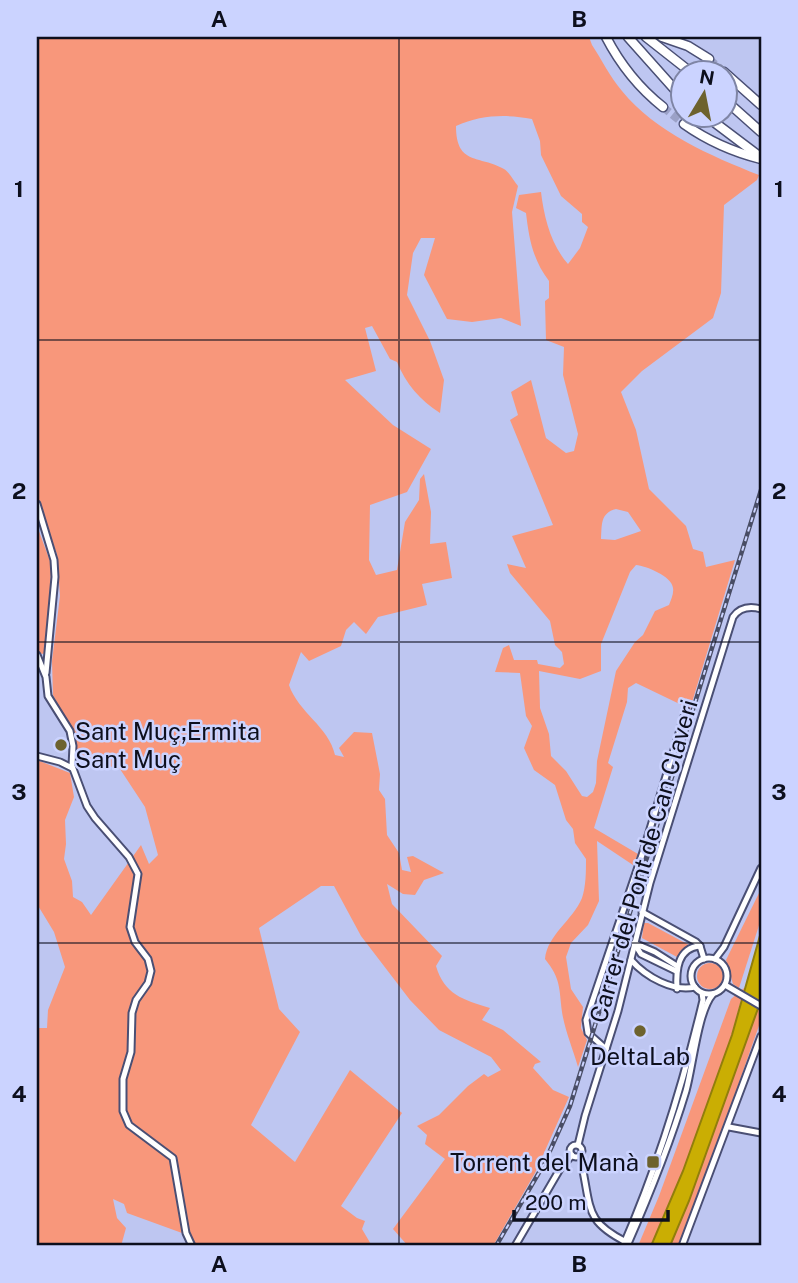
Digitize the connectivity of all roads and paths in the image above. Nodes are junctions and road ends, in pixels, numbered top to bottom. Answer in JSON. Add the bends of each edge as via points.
{"nodes":[{"id":1,"x":606,"y":37,"type":"edge"},
{"id":2,"x":628,"y":37,"type":"edge"},
{"id":3,"x":646,"y":37,"type":"edge"},
{"id":4,"x":662,"y":37,"type":"edge"},
{"id":5,"x":709,"y":59,"type":"tunnel mouth"},
{"id":6,"x":675,"y":60,"type":"edge"},
{"id":7,"x":668,"y":82,"type":"edge"},
{"id":8,"x":738,"y":84,"type":"edge"},
{"id":9,"x":761,"y":105,"type":"edge"},
{"id":10,"x":663,"y":107,"type":"tunnel mouth"},
{"id":11,"x":738,"y":111,"type":"edge"},
{"id":12,"x":692,"y":130,"type":"tunnel mouth"},
{"id":13,"x":724,"y":130,"type":"edge"},
{"id":14,"x":761,"y":132,"type":"edge"},
{"id":15,"x":761,"y":158,"type":"edge"},
{"id":16,"x":37,"y":504,"type":"edge"},
{"id":17,"x":761,"y":609,"type":"edge"},
{"id":18,"x":37,"y":655,"type":"edge"},
{"id":19,"x":46,"y":679,"type":"junction"},
{"id":20,"x":686,"y":710,"type":"dead end"},
{"id":21,"x":37,"y":756,"type":"edge"},
{"id":22,"x":72,"y":768,"type":"junction"},
{"id":23,"x":761,"y":868,"type":"edge"},
{"id":24,"x":642,"y":912,"type":"junction"},
{"id":25,"x":634,"y":943,"type":"junction"},
{"id":26,"x":700,"y":946,"type":"junction"},
{"id":27,"x":704,"y":959,"type":"junction"},
{"id":28,"x":631,"y":961,"type":"junction"},
{"id":29,"x":718,"y":961,"type":"junction"},
{"id":30,"x":677,"y":969,"type":"junction"},
{"id":31,"x":725,"y":985,"type":"junction"},
{"id":32,"x":695,"y":988,"type":"junction"},
{"id":33,"x":677,"y":989,"type":"junction"},
{"id":34,"x":702,"y":993,"type":"junction"},
{"id":35,"x":713,"y":994,"type":"junction"},
{"id":36,"x":761,"y":1006,"type":"edge"},
{"id":37,"x":761,"y":1036,"type":"edge"},
{"id":38,"x":606,"y":1049,"type":"junction"},
{"id":39,"x":729,"y":1127,"type":"junction"},
{"id":40,"x":761,"y":1133,"type":"edge"},
{"id":41,"x":578,"y":1145,"type":"junction"},
{"id":42,"x":576,"y":1156,"type":"junction"},
{"id":43,"x":626,"y":1244,"type":"edge"},
{"id":44,"x":192,"y":1246,"type":"edge"},
{"id":45,"x":515,"y":1246,"type":"edge"},
{"id":46,"x":682,"y":1246,"type":"edge"}],
"edges":[{"from":1,"to":10,"type":"highway","via":[[618,60]]},
{"from":2,"to":7,"type":"highway"},
{"from":3,"to":6,"type":"highway"},
{"from":4,"to":5,"type":"highway"},
{"from":8,"to":9,"type":"highway"},
{"from":11,"to":14,"type":"highway"},
{"from":12,"to":15,"type":"highway","via":[[741,154]]},
{"from":13,"to":15,"type":"highway"},
{"from":16,"to":19,"type":"street","via":[[55,577]]},
{"from":17,"to":24,"type":"street","name":"Carrer del Pont de Can Claveri","via":[[744,608],[733,617]]},
{"from":18,"to":19,"type":"street"},
{"from":19,"to":22,"type":"street","via":[[51,701],[71,736]]},
{"from":20,"to":38,"type":"street","via":[[586,1020],[588,1033]]},
{"from":21,"to":22,"type":"street"},
{"from":22,"to":44,"type":"street","via":[[90,811],[125,851],[138,874],[131,927],[151,971],[132,1013],[123,1111],[129,1125],[173,1158]]},
{"from":23,"to":29,"type":"street"},
{"from":24,"to":25,"type":"street","name":"Carrer del Pont de Can Claveri"},
{"from":24,"to":26,"type":"street"},
{"from":25,"to":28,"type":"street","name":"Carrer del Pont de Can Claveri"},
{"from":25,"to":30,"type":"street","via":[[642,954]]},
{"from":26,"to":27,"type":"street"},
{"from":26,"to":30,"type":"street","via":[[681,956]]},
{"from":27,"to":29,"type":"street"},
{"from":27,"to":32,"type":"street","via":[[693,969]]},
{"from":28,"to":33,"type":"street"},
{"from":28,"to":38,"type":"street","name":"Carrer del Pont de Can Claveri"},
{"from":29,"to":31,"type":"street","via":[[727,973]]},
{"from":30,"to":33,"type":"street"},
{"from":31,"to":35,"type":"street"},
{"from":31,"to":36,"type":"street"},
{"from":32,"to":33,"type":"street"},
{"from":32,"to":34,"type":"street"},
{"from":34,"to":35,"type":"street"},
{"from":34,"to":43,"type":"street","via":[[682,1085]]},
{"from":35,"to":43,"type":"street","via":[[674,1125]]},
{"from":37,"to":39,"type":"street"},
{"from":38,"to":41,"type":"street","name":"Carrer del Pont de Can Claveri"},
{"from":39,"to":40,"type":"street"},
{"from":39,"to":46,"type":"street"},
{"from":41,"to":42,"type":"street","via":[[582,1149]]},
{"from":41,"to":42,"type":"street","via":[[571,1148]]},
{"from":42,"to":43,"type":"street","via":[[582,1164],[594,1219]]},
{"from":42,"to":45,"type":"street","via":[[560,1169]]}]}
